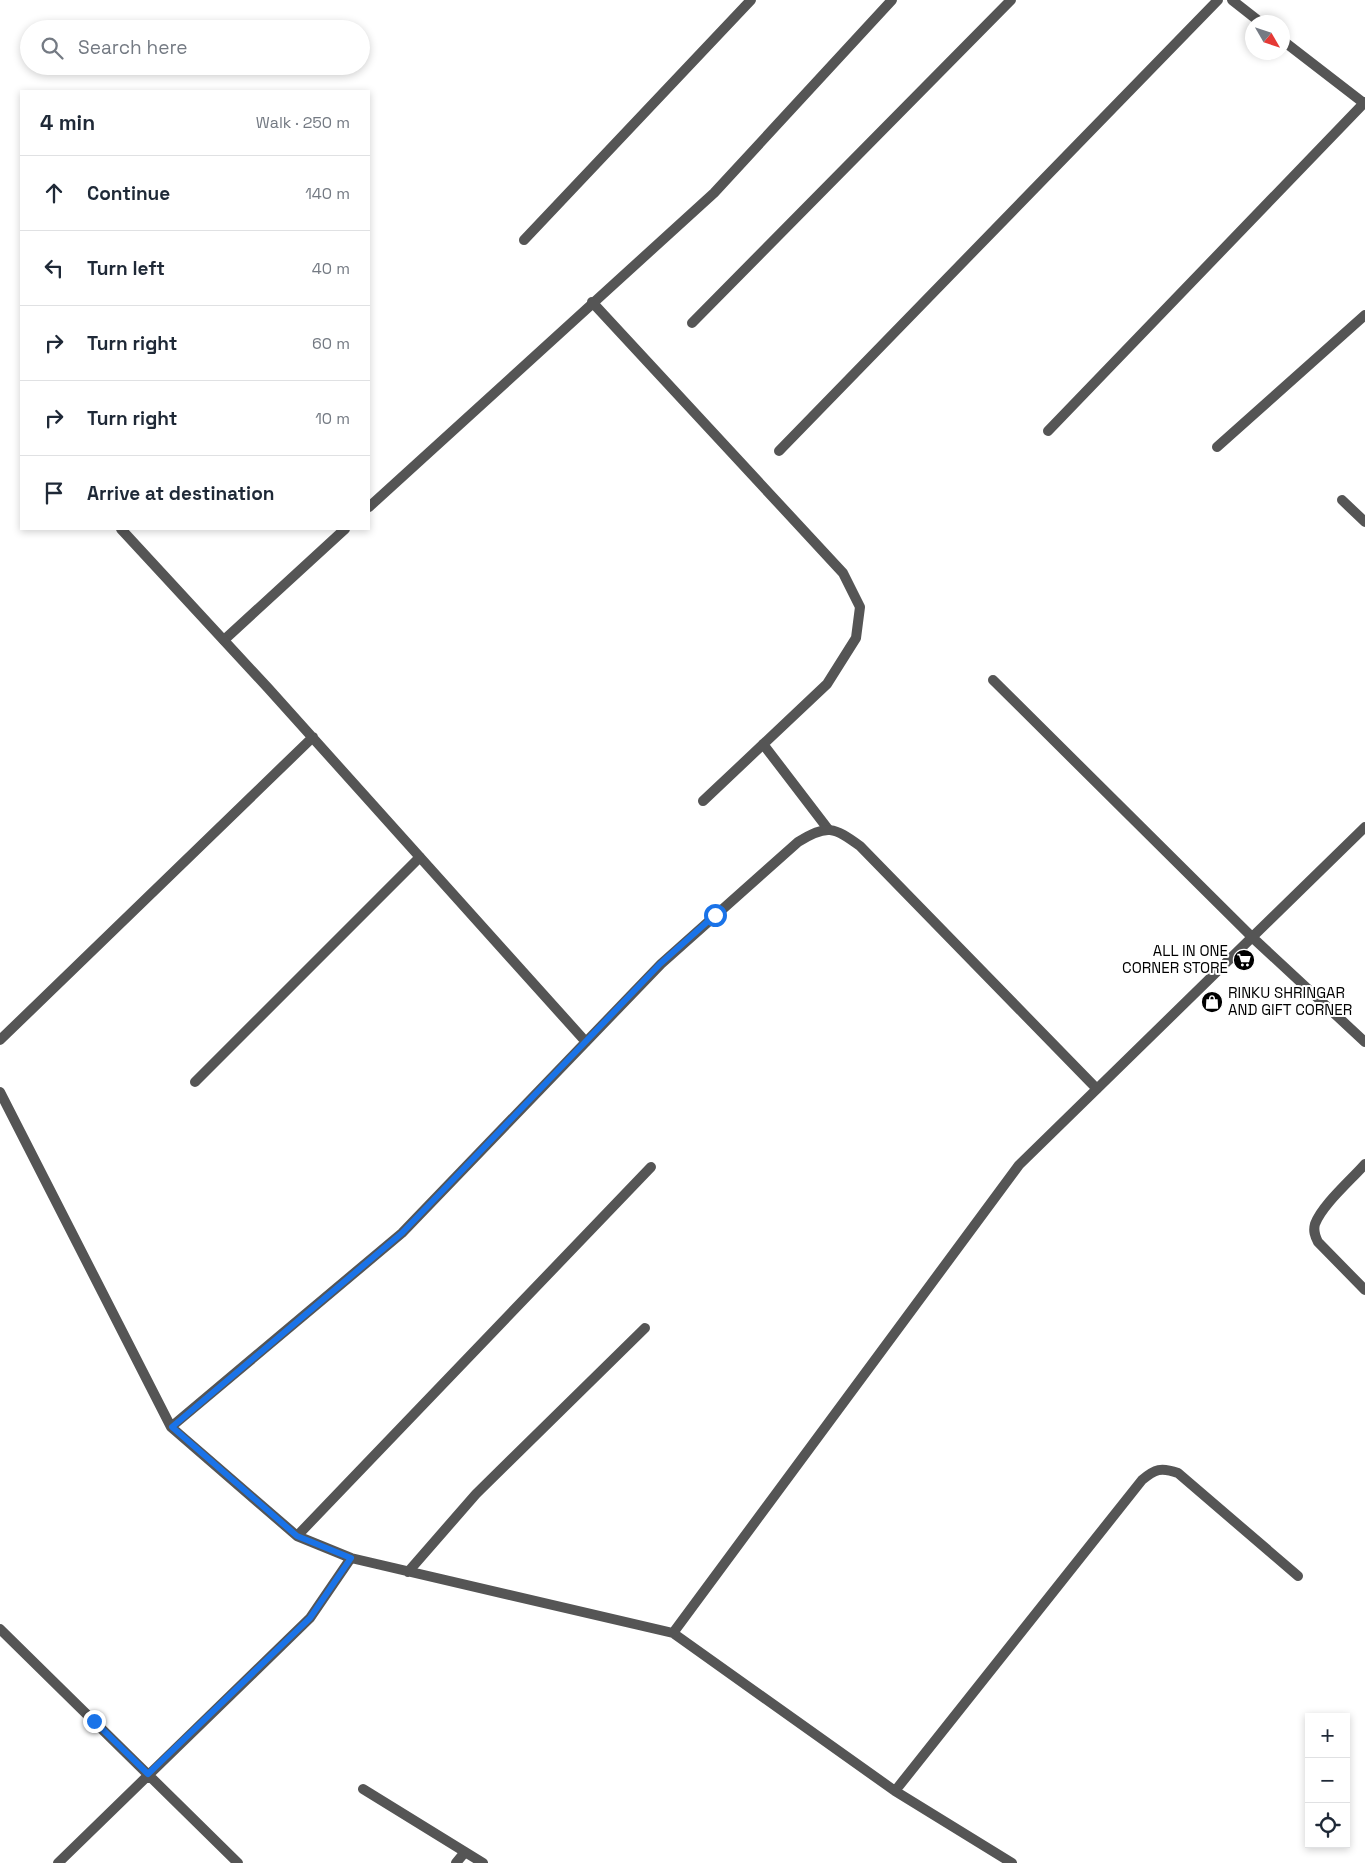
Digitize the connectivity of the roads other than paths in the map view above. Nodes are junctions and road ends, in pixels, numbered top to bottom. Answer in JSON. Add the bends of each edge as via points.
{"nodes":[{"id":1,"x":752,"y":0,"type":"edge"},
{"id":2,"x":892,"y":0,"type":"edge"},
{"id":3,"x":1011,"y":0,"type":"edge"},
{"id":4,"x":1218,"y":0,"type":"edge"},
{"id":5,"x":1232,"y":0,"type":"edge"},
{"id":6,"x":1251,"y":15,"type":"edge"},
{"id":7,"x":1290,"y":46,"type":"edge"},
{"id":8,"x":1365,"y":103,"type":"edge"},
{"id":9,"x":524,"y":240,"type":"dead end"},
{"id":10,"x":592,"y":302,"type":"junction"},
{"id":11,"x":1365,"y":315,"type":"edge"},
{"id":12,"x":692,"y":323,"type":"dead end"},
{"id":13,"x":1048,"y":431,"type":"dead end"},
{"id":14,"x":1217,"y":447,"type":"dead end"},
{"id":15,"x":779,"y":451,"type":"dead end"},
{"id":16,"x":1342,"y":500,"type":"dead end"},
{"id":17,"x":370,"y":505,"type":"edge"},
{"id":18,"x":1365,"y":522,"type":"edge"},
{"id":19,"x":122,"y":530,"type":"edge"},
{"id":20,"x":344,"y":530,"type":"edge"},
{"id":21,"x":224,"y":640,"type":"junction"},
{"id":22,"x":993,"y":680,"type":"dead end"},
{"id":23,"x":313,"y":737,"type":"junction"},
{"id":24,"x":763,"y":744,"type":"junction"},
{"id":25,"x":703,"y":801,"type":"dead end"},
{"id":26,"x":1365,"y":827,"type":"edge"},
{"id":27,"x":828,"y":829,"type":"junction"},
{"id":28,"x":420,"y":857,"type":"junction"},
{"id":29,"x":1253,"y":938,"type":"junction"},
{"id":30,"x":0,"y":1040,"type":"edge"},
{"id":31,"x":586,"y":1042,"type":"junction"},
{"id":32,"x":1365,"y":1042,"type":"edge"},
{"id":33,"x":195,"y":1082,"type":"dead end"},
{"id":34,"x":1097,"y":1090,"type":"junction"},
{"id":35,"x":0,"y":1092,"type":"edge"},
{"id":36,"x":1365,"y":1164,"type":"edge"},
{"id":37,"x":651,"y":1167,"type":"dead end"},
{"id":38,"x":1365,"y":1290,"type":"edge"},
{"id":39,"x":645,"y":1328,"type":"dead end"},
{"id":40,"x":172,"y":1427,"type":"junction"},
{"id":41,"x":297,"y":1536,"type":"junction"},
{"id":42,"x":351,"y":1558,"type":"junction"},
{"id":43,"x":408,"y":1572,"type":"junction"},
{"id":44,"x":1298,"y":1576,"type":"dead end"},
{"id":45,"x":0,"y":1629,"type":"edge"},
{"id":46,"x":673,"y":1633,"type":"junction"},
{"id":47,"x":148,"y":1774,"type":"junction"},
{"id":48,"x":363,"y":1790,"type":"dead end"},
{"id":49,"x":895,"y":1791,"type":"junction"},
{"id":50,"x":466,"y":1852,"type":"junction"},
{"id":51,"x":58,"y":1863,"type":"edge"},
{"id":52,"x":238,"y":1863,"type":"edge"},
{"id":53,"x":456,"y":1863,"type":"edge"},
{"id":54,"x":484,"y":1863,"type":"edge"},
{"id":55,"x":1012,"y":1863,"type":"edge"}],
"edges":[{"from":1,"to":9,"type":"street"},
{"from":2,"to":10,"type":"street","via":[[714,193]]},
{"from":3,"to":12,"type":"street"},
{"from":4,"to":15,"type":"street"},
{"from":5,"to":6,"type":"street"},
{"from":7,"to":8,"type":"street"},
{"from":8,"to":13,"type":"street"},
{"from":10,"to":17,"type":"street"},
{"from":10,"to":24,"type":"street","via":[[843,573],[860,607],[856,638],[826,684]]},
{"from":11,"to":14,"type":"street"},
{"from":16,"to":18,"type":"street"},
{"from":19,"to":21,"type":"street"},
{"from":20,"to":21,"type":"street"},
{"from":21,"to":23,"type":"street"},
{"from":22,"to":29,"type":"street"},
{"from":23,"to":28,"type":"street"},
{"from":23,"to":30,"type":"street"},
{"from":24,"to":25,"type":"street"},
{"from":24,"to":27,"type":"street"},
{"from":26,"to":29,"type":"street"},
{"from":27,"to":31,"type":"street","via":[[814,831],[798,842],[660,964]]},
{"from":27,"to":34,"type":"street","via":[[839,831],[860,846]]},
{"from":28,"to":31,"type":"street"},
{"from":28,"to":33,"type":"street"},
{"from":29,"to":32,"type":"street"},
{"from":29,"to":34,"type":"street"},
{"from":31,"to":40,"type":"street","via":[[402,1233]]},
{"from":34,"to":46,"type":"street","via":[[1019,1165]]},
{"from":35,"to":40,"type":"street"},
{"from":36,"to":38,"type":"street","via":[[1321,1214],[1314,1225],[1314,1234]]},
{"from":37,"to":41,"type":"street"},
{"from":39,"to":43,"type":"street","via":[[476,1494]]},
{"from":40,"to":41,"type":"street"},
{"from":41,"to":42,"type":"street"},
{"from":42,"to":43,"type":"street"},
{"from":42,"to":47,"type":"street","via":[[310,1618]]},
{"from":43,"to":46,"type":"street"},
{"from":44,"to":49,"type":"street","via":[[1178,1473],[1165,1469],[1151,1472]]},
{"from":45,"to":47,"type":"street"},
{"from":46,"to":49,"type":"street"},
{"from":47,"to":51,"type":"street"},
{"from":47,"to":52,"type":"street"},
{"from":48,"to":50,"type":"street"},
{"from":49,"to":55,"type":"street"},
{"from":50,"to":53,"type":"street"},
{"from":50,"to":54,"type":"street"}]}
